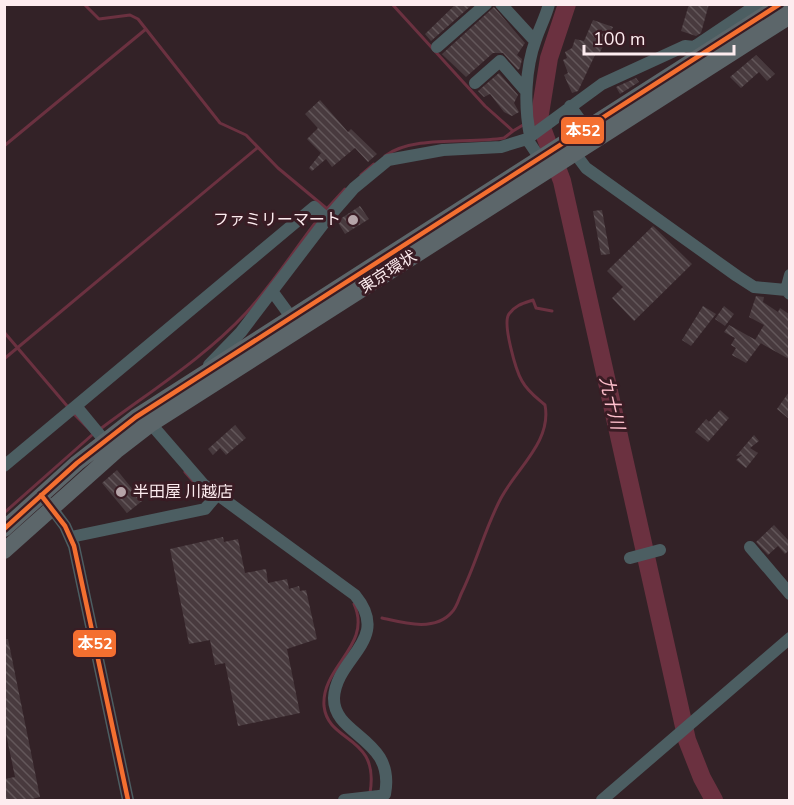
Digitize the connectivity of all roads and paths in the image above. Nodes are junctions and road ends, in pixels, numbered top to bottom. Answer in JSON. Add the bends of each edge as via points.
{"nodes":[{"id":1,"x":486,"y":4,"type":"edge"},
{"id":2,"x":501,"y":4,"type":"edge"},
{"id":3,"x":549,"y":4,"type":"edge"},
{"id":4,"x":758,"y":4,"type":"edge"},
{"id":5,"x":786,"y":15,"type":"edge"},
{"id":6,"x":535,"y":41,"type":"junction"},
{"id":7,"x":437,"y":47,"type":"dead end"},
{"id":8,"x":700,"y":49,"type":"junction"},
{"id":9,"x":475,"y":83,"type":"dead end"},
{"id":10,"x":526,"y":91,"type":"junction"},
{"id":11,"x":570,"y":106,"type":"junction"},
{"id":12,"x":586,"y":128,"type":"junction"},
{"id":13,"x":528,"y":137,"type":"junction"},
{"id":14,"x":574,"y":152,"type":"junction"},
{"id":15,"x":543,"y":163,"type":"junction"},
{"id":16,"x":327,"y":219,"type":"junction"},
{"id":17,"x":789,"y":275,"type":"edge"},
{"id":18,"x":272,"y":291,"type":"junction"},
{"id":19,"x":788,"y":292,"type":"edge"},
{"id":20,"x":291,"y":316,"type":"junction"},
{"id":21,"x":201,"y":373,"type":"junction"},
{"id":22,"x":76,"y":406,"type":"junction"},
{"id":23,"x":151,"y":424,"type":"junction"},
{"id":24,"x":104,"y":440,"type":"junction"},
{"id":25,"x":4,"y":466,"type":"edge"},
{"id":26,"x":214,"y":499,"type":"junction"},
{"id":27,"x":47,"y":501,"type":"junction"},
{"id":28,"x":4,"y":529,"type":"edge"},
{"id":29,"x":71,"y":537,"type":"junction"},
{"id":30,"x":750,"y":547,"type":"dead end"},
{"id":31,"x":660,"y":550,"type":"dead end"},
{"id":32,"x":4,"y":551,"type":"edge"},
{"id":33,"x":630,"y":558,"type":"dead end"},
{"id":34,"x":789,"y":594,"type":"edge"},
{"id":35,"x":789,"y":638,"type":"edge"},
{"id":36,"x":365,"y":798,"type":"edge"},
{"id":37,"x":128,"y":801,"type":"edge"},
{"id":38,"x":344,"y":801,"type":"edge"},
{"id":39,"x":602,"y":801,"type":"edge"}],
"edges":[{"from":1,"to":7,"type":"street"},
{"from":2,"to":6,"type":"street"},
{"from":3,"to":6,"type":"street"},
{"from":4,"to":8,"type":"street"},
{"from":5,"to":8,"type":"highway","name":"東京環状"},
{"from":5,"to":14,"type":"highway","name":"東京環状"},
{"from":6,"to":10,"type":"street"},
{"from":8,"to":11,"type":"street","via":[[685,46],[602,84]]},
{"from":8,"to":12,"type":"highway","name":"東京環状"},
{"from":9,"to":10,"type":"street","via":[[500,61]]},
{"from":10,"to":13,"type":"street"},
{"from":11,"to":12,"type":"street"},
{"from":11,"to":13,"type":"street"},
{"from":12,"to":15,"type":"highway","name":"東京環状"},
{"from":13,"to":15,"type":"street"},
{"from":13,"to":16,"type":"street","via":[[501,147],[443,150],[388,160],[354,188]]},
{"from":14,"to":15,"type":"highway","name":"東京環状"},
{"from":14,"to":19,"type":"street","via":[[586,168],[737,276],[754,287]]},
{"from":15,"to":20,"type":"highway","name":"東京環状"},
{"from":15,"to":23,"type":"highway","name":"東京環状"},
{"from":16,"to":18,"type":"street"},
{"from":16,"to":22,"type":"street","via":[[314,207]]},
{"from":17,"to":19,"type":"street"},
{"from":18,"to":20,"type":"street"},
{"from":18,"to":21,"type":"street","via":[[241,332]]},
{"from":20,"to":21,"type":"highway","name":"東京環状"},
{"from":21,"to":24,"type":"highway","name":"東京環状"},
{"from":22,"to":24,"type":"street"},
{"from":22,"to":25,"type":"street"},
{"from":23,"to":26,"type":"street"},
{"from":23,"to":27,"type":"highway","name":"東京環状"},
{"from":24,"to":27,"type":"highway","name":"東京環状"},
{"from":26,"to":29,"type":"street","via":[[205,509]]},
{"from":26,"to":36,"type":"street","via":[[355,595],[364,606],[368,625],[365,640],[342,676],[334,699],[339,718],[372,745],[384,767],[384,794]]},
{"from":27,"to":28,"type":"highway","name":"東京環状"},
{"from":27,"to":29,"type":"street"},
{"from":27,"to":32,"type":"highway","name":"東京環状"},
{"from":29,"to":37,"type":"street"},
{"from":30,"to":34,"type":"street"},
{"from":31,"to":33,"type":"street"},
{"from":35,"to":39,"type":"street"},
{"from":36,"to":38,"type":"street"}]}
